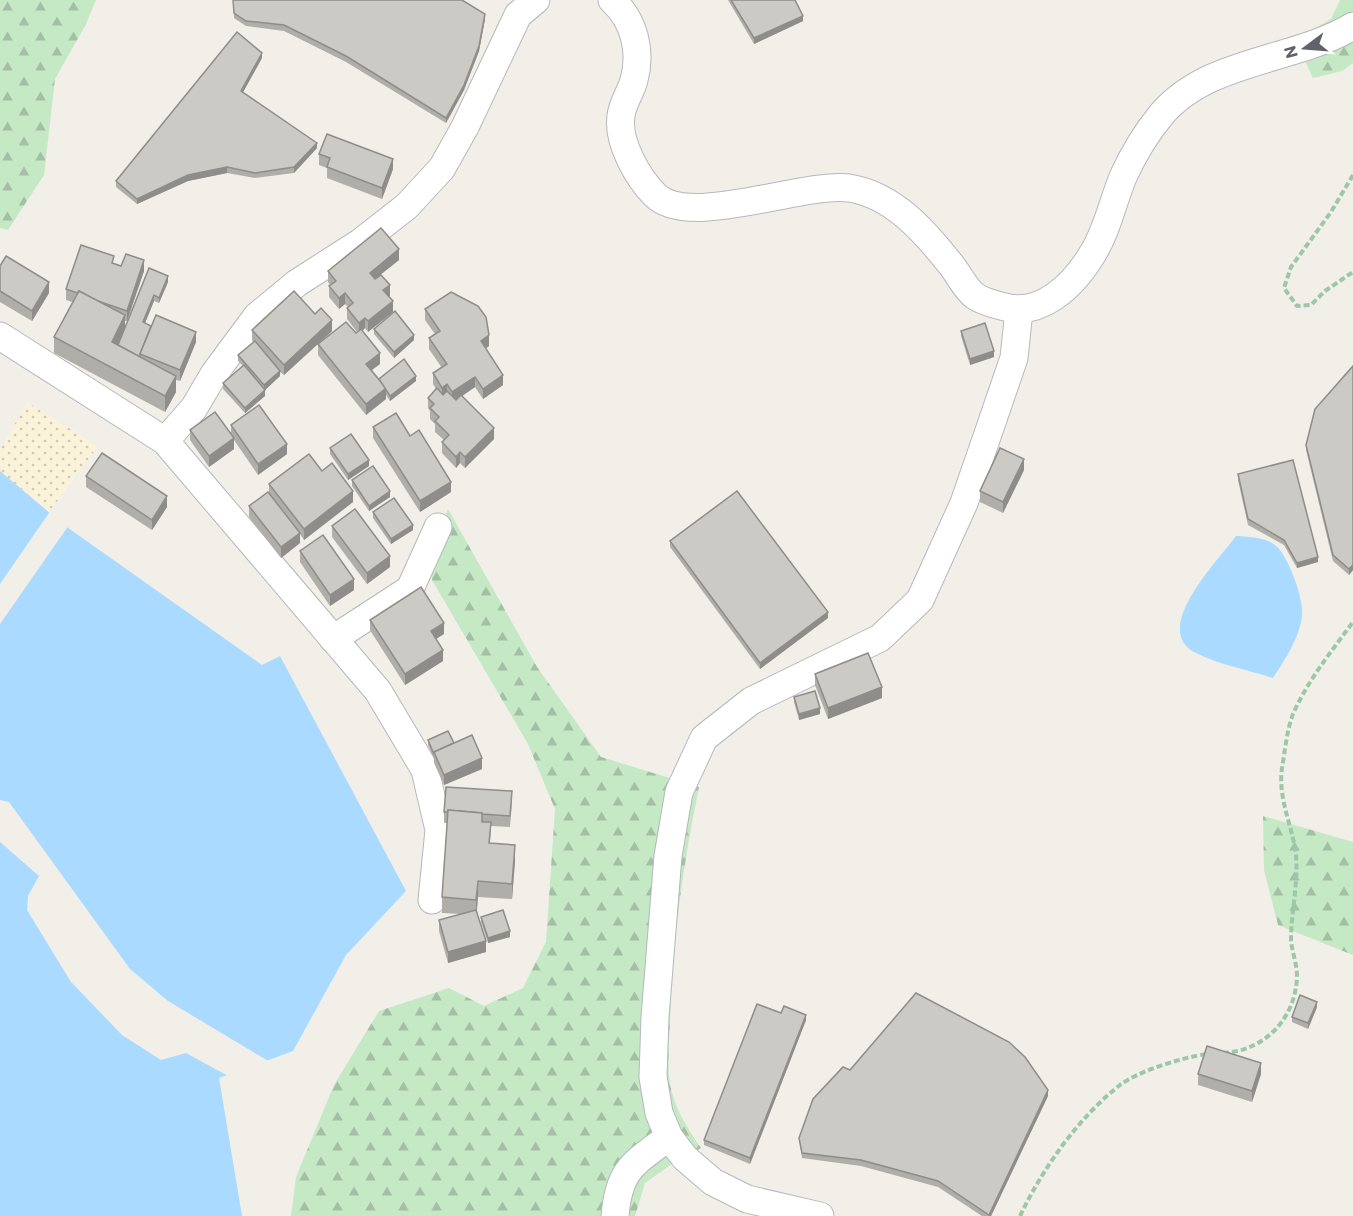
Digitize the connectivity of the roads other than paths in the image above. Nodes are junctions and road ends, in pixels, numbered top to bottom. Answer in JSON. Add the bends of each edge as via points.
{"nodes":[{"id":1,"x":536,"y":0,"type":"edge"},
{"id":2,"x":612,"y":0,"type":"edge"},
{"id":3,"x":1353,"y":26,"type":"edge"},
{"id":4,"x":1019,"y":310,"type":"junction"},
{"id":5,"x":0,"y":336,"type":"edge"},
{"id":6,"x":165,"y":441,"type":"junction"},
{"id":7,"x":438,"y":527,"type":"dead end"},
{"id":8,"x":333,"y":639,"type":"junction"},
{"id":9,"x":432,"y":900,"type":"dead end"},
{"id":10,"x":669,"y":1137,"type":"junction"},
{"id":11,"x":615,"y":1216,"type":"edge"},
{"id":12,"x":820,"y":1216,"type":"edge"}],
"edges":[{"from":1,"to":6,"type":"street","via":[[518,15],[442,168],[407,206],[361,242],[297,282],[257,316],[194,408]]},
{"from":2,"to":4,"type":"street","via":[[625,12],[637,43],[635,78],[620,117],[626,147],[641,181],[658,199],[691,208],[849,188],[884,201],[923,228],[974,296]]},
{"from":3,"to":4,"type":"street","via":[[1297,51],[1196,86],[1161,115],[1125,174],[1094,252],[1069,286],[1042,304]]},
{"from":4,"to":10,"type":"street","via":[[1014,358],[964,503],[920,600],[880,638],[741,708],[704,738],[679,792],[668,855],[653,1077],[659,1113]]},
{"from":5,"to":6,"type":"street"},
{"from":6,"to":8,"type":"street"},
{"from":7,"to":8,"type":"street","via":[[410,590]]},
{"from":8,"to":9,"type":"street","via":[[378,691],[424,770],[439,830]]},
{"from":10,"to":11,"type":"street","via":[[629,1166],[617,1191]]},
{"from":10,"to":12,"type":"street","via":[[685,1158],[713,1182],[747,1199]]}]}
